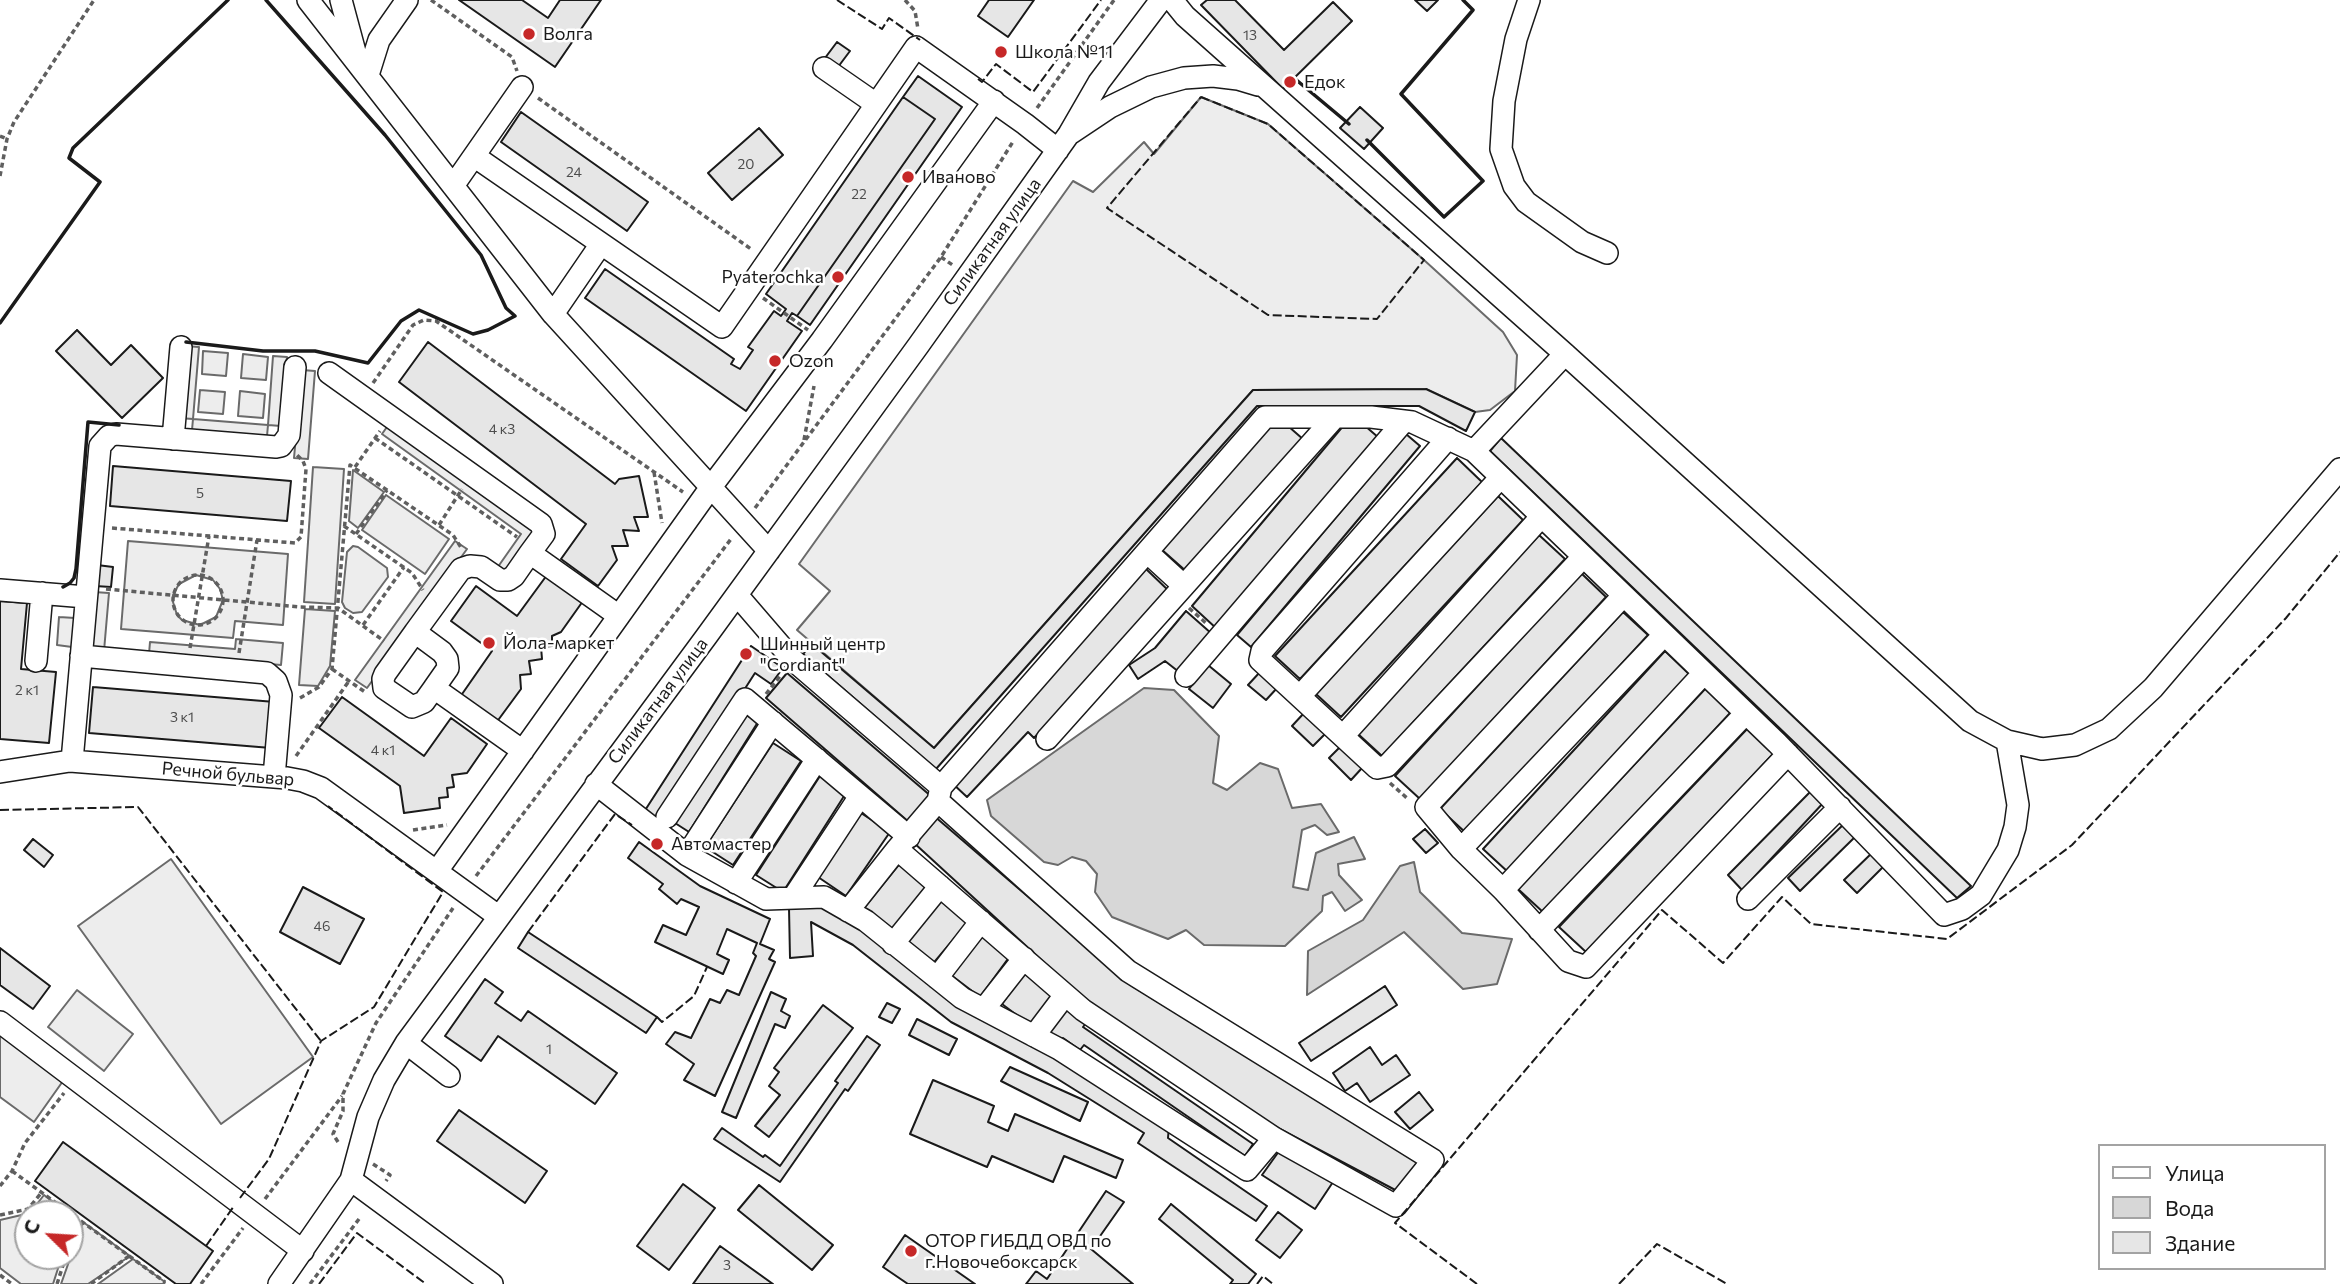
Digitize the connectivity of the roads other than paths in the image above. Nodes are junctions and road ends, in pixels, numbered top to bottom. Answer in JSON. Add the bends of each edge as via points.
{"nodes":[{"id":1,"x":308,"y":0,"type":"edge"},
{"id":2,"x":341,"y":0,"type":"edge"},
{"id":3,"x":407,"y":0,"type":"edge"},
{"id":4,"x":1161,"y":0,"type":"edge"},
{"id":5,"x":1172,"y":0,"type":"edge"},
{"id":6,"x":1529,"y":0,"type":"edge"},
{"id":7,"x":363,"y":67,"type":"junction"},
{"id":8,"x":824,"y":68,"type":"dead end"},
{"id":9,"x":522,"y":87,"type":"road end"},
{"id":10,"x":1264,"y":87,"type":"junction"},
{"id":11,"x":994,"y":101,"type":"junction"},
{"id":12,"x":876,"y":104,"type":"junction"},
{"id":13,"x":1064,"y":142,"type":"junction"},
{"id":14,"x":474,"y":156,"type":"junction"},
{"id":15,"x":453,"y":186,"type":"junction"},
{"id":16,"x":601,"y":243,"type":"junction"},
{"id":17,"x":1607,"y":253,"type":"dead end"},
{"id":18,"x":552,"y":314,"type":"junction"},
{"id":19,"x":181,"y":347,"type":"dead end"},
{"id":20,"x":1566,"y":354,"type":"junction"},
{"id":21,"x":295,"y":367,"type":"dead end"},
{"id":22,"x":329,"y":373,"type":"dead end"},
{"id":23,"x":1335,"y":417,"type":"junction"},
{"id":24,"x":1404,"y":421,"type":"junction"},
{"id":25,"x":1448,"y":438,"type":"junction"},
{"id":26,"x":173,"y":439,"type":"junction"},
{"id":27,"x":1474,"y":451,"type":"junction"},
{"id":28,"x":2340,"y":468,"type":"edge"},
{"id":29,"x":1501,"y":477,"type":"junction"},
{"id":30,"x":705,"y":495,"type":"junction"},
{"id":31,"x":1541,"y":517,"type":"junction"},
{"id":32,"x":532,"y":551,"type":"junction"},
{"id":33,"x":769,"y":551,"type":"junction"},
{"id":34,"x":1147,"y":552,"type":"junction"},
{"id":35,"x":1583,"y":557,"type":"junction"},
{"id":36,"x":1184,"y":586,"type":"junction"},
{"id":37,"x":0,"y":590,"type":"edge"},
{"id":38,"x":86,"y":592,"type":"junction"},
{"id":39,"x":42,"y":593,"type":"junction"},
{"id":40,"x":737,"y":595,"type":"junction"},
{"id":41,"x":1623,"y":596,"type":"junction"},
{"id":42,"x":619,"y":617,"type":"junction"},
{"id":43,"x":415,"y":632,"type":"junction"},
{"id":44,"x":1664,"y":635,"type":"junction"},
{"id":45,"x":81,"y":656,"type":"junction"},
{"id":46,"x":36,"y":661,"type":"dead end"},
{"id":47,"x":1704,"y":673,"type":"junction"},
{"id":48,"x":1186,"y":676,"type":"dead end"},
{"id":49,"x":435,"y":688,"type":"junction"},
{"id":50,"x":1300,"y":696,"type":"junction"},
{"id":51,"x":1746,"y":713,"type":"junction"},
{"id":52,"x":773,"y":722,"type":"junction"},
{"id":53,"x":1343,"y":736,"type":"junction"},
{"id":54,"x":1047,"y":739,"type":"dead end"},
{"id":55,"x":2007,"y":741,"type":"junction"},
{"id":56,"x":523,"y":751,"type":"junction"},
{"id":57,"x":1788,"y":754,"type":"junction"},
{"id":58,"x":817,"y":760,"type":"junction"},
{"id":59,"x":72,"y":761,"type":"junction"},
{"id":60,"x":282,"y":770,"type":"junction"},
{"id":61,"x":0,"y":772,"type":"edge"},
{"id":62,"x":596,"y":785,"type":"junction"},
{"id":63,"x":939,"y":794,"type":"junction"},
{"id":64,"x":860,"y":796,"type":"junction"},
{"id":65,"x":1840,"y":807,"type":"junction"},
{"id":66,"x":667,"y":817,"type":"dead end"},
{"id":67,"x":903,"y":843,"type":"junction"},
{"id":68,"x":1461,"y":849,"type":"junction"},
{"id":69,"x":687,"y":855,"type":"junction"},
{"id":70,"x":437,"y":871,"type":"junction"},
{"id":71,"x":736,"y":883,"type":"junction"},
{"id":72,"x":940,"y":886,"type":"junction"},
{"id":73,"x":1503,"y":890,"type":"junction"},
{"id":74,"x":793,"y":898,"type":"junction"},
{"id":75,"x":1748,"y":899,"type":"dead end"},
{"id":76,"x":848,"y":911,"type":"junction"},
{"id":77,"x":498,"y":916,"type":"junction"},
{"id":78,"x":981,"y":921,"type":"junction"},
{"id":79,"x":1539,"y":930,"type":"junction"},
{"id":80,"x":893,"y":944,"type":"junction"},
{"id":81,"x":1024,"y":958,"type":"junction"},
{"id":82,"x":937,"y":978,"type":"junction"},
{"id":83,"x":1065,"y":995,"type":"junction"},
{"id":84,"x":984,"y":1009,"type":"junction"},
{"id":85,"x":0,"y":1022,"type":"edge"},
{"id":86,"x":1034,"y":1036,"type":"junction"},
{"id":87,"x":406,"y":1043,"type":"junction"},
{"id":88,"x":449,"y":1076,"type":"dead end"},
{"id":89,"x":1274,"y":1138,"type":"junction"},
{"id":90,"x":351,"y":1180,"type":"junction"},
{"id":91,"x":303,"y":1251,"type":"junction"},
{"id":92,"x":279,"y":1284,"type":"edge"},
{"id":93,"x":492,"y":1284,"type":"edge"}],
"edges":[{"from":1,"to":7,"type":"street"},
{"from":2,"to":7,"type":"street"},
{"from":3,"to":7,"type":"street"},
{"from":4,"to":13,"type":"street","via":[[1098,82]]},
{"from":5,"to":10,"type":"street"},
{"from":6,"to":17,"type":"street","via":[[1504,101],[1501,149],[1514,186],[1526,202],[1582,242]]},
{"from":7,"to":15,"type":"street"},
{"from":8,"to":12,"type":"street"},
{"from":9,"to":14,"type":"street"},
{"from":10,"to":13,"type":"street","via":[[1213,76],[1150,87],[1110,107]]},
{"from":10,"to":20,"type":"street"},
{"from":11,"to":12,"type":"street","via":[[916,47]]},
{"from":11,"to":13,"type":"street","via":[[1026,124]]},
{"from":11,"to":30,"type":"street"},
{"from":12,"to":16,"type":"street","via":[[722,327]]},
{"from":13,"to":33,"type":"street","name":"Силикатная улица"},
{"from":14,"to":15,"type":"street"},
{"from":14,"to":16,"type":"street"},
{"from":15,"to":18,"type":"street"},
{"from":16,"to":18,"type":"street"},
{"from":18,"to":30,"type":"street"},
{"from":19,"to":26,"type":"street"},
{"from":20,"to":27,"type":"street"},
{"from":20,"to":55,"type":"street","via":[[1970,721]]},
{"from":21,"to":26,"type":"street","via":[[285,443],[276,447]]},
{"from":22,"to":32,"type":"street","via":[[541,524],[544,534]]},
{"from":23,"to":24,"type":"street"},
{"from":23,"to":34,"type":"street","via":[[1265,417]]},
{"from":23,"to":36,"type":"street"},
{"from":24,"to":25,"type":"street"},
{"from":24,"to":48,"type":"street"},
{"from":25,"to":27,"type":"street"},
{"from":25,"to":50,"type":"street","via":[[1262,650],[1260,660]]},
{"from":26,"to":38,"type":"street","via":[[116,434],[104,440],[98,452]]},
{"from":27,"to":29,"type":"street"},
{"from":28,"to":55,"type":"street","via":[[2153,688],[2109,729],[2075,745],[2042,749]]},
{"from":29,"to":31,"type":"street"},
{"from":29,"to":50,"type":"street"},
{"from":30,"to":33,"type":"street"},
{"from":30,"to":42,"type":"street"},
{"from":31,"to":35,"type":"street"},
{"from":31,"to":53,"type":"street"},
{"from":32,"to":42,"type":"street"},
{"from":32,"to":43,"type":"street","via":[[508,580],[500,580],[481,566],[456,574]]},
{"from":33,"to":40,"type":"street","name":"Силикатная улица"},
{"from":34,"to":36,"type":"street"},
{"from":34,"to":63,"type":"street"},
{"from":35,"to":41,"type":"street"},
{"from":35,"to":53,"type":"street","via":[[1387,766],[1377,768]]},
{"from":36,"to":54,"type":"street"},
{"from":37,"to":39,"type":"street"},
{"from":38,"to":39,"type":"street"},
{"from":38,"to":45,"type":"street"},
{"from":39,"to":46,"type":"street"},
{"from":40,"to":62,"type":"street","name":"Силикатная улица"},
{"from":40,"to":63,"type":"street","via":[[793,660]]},
{"from":41,"to":44,"type":"street"},
{"from":41,"to":68,"type":"street","via":[[1426,807]]},
{"from":42,"to":56,"type":"street"},
{"from":43,"to":49,"type":"street","via":[[447,659],[448,668]]},
{"from":43,"to":49,"type":"street","via":[[383,679],[384,688],[412,707],[424,702]]},
{"from":44,"to":47,"type":"street"},
{"from":44,"to":68,"type":"street"},
{"from":45,"to":59,"type":"street"},
{"from":45,"to":60,"type":"street","via":[[261,671],[273,677],[280,688]]},
{"from":47,"to":51,"type":"street"},
{"from":47,"to":73,"type":"street"},
{"from":49,"to":56,"type":"street"},
{"from":50,"to":53,"type":"street"},
{"from":51,"to":57,"type":"street"},
{"from":51,"to":79,"type":"street"},
{"from":52,"to":58,"type":"street"},
{"from":52,"to":66,"type":"street","via":[[745,699]]},
{"from":52,"to":69,"type":"street"},
{"from":55,"to":65,"type":"street","via":[[2018,806],[2015,827],[2008,850],[1981,895],[1962,909],[1944,915]]},
{"from":56,"to":70,"type":"street"},
{"from":57,"to":65,"type":"street"},
{"from":57,"to":79,"type":"street","via":[[1586,967],[1568,961]]},
{"from":58,"to":64,"type":"street"},
{"from":58,"to":71,"type":"street"},
{"from":59,"to":60,"type":"street","name":"Речной бульвар"},
{"from":59,"to":61,"type":"street","name":"Речной бульвар"},
{"from":60,"to":70,"type":"street","name":"Речной бульвар","via":[[321,788]]},
{"from":62,"to":69,"type":"street"},
{"from":62,"to":77,"type":"street","name":"Силикатная улица"},
{"from":63,"to":67,"type":"street"},
{"from":63,"to":89,"type":"street","via":[[1128,971],[1433,1160],[1396,1206]]},
{"from":64,"to":67,"type":"street"},
{"from":64,"to":74,"type":"street"},
{"from":65,"to":75,"type":"street"},
{"from":67,"to":72,"type":"street"},
{"from":67,"to":76,"type":"street"},
{"from":68,"to":73,"type":"street"},
{"from":69,"to":71,"type":"street"},
{"from":70,"to":77,"type":"street","name":"Речной бульвар"},
{"from":71,"to":74,"type":"street","via":[[766,899]]},
{"from":72,"to":78,"type":"street"},
{"from":72,"to":80,"type":"street"},
{"from":73,"to":79,"type":"street"},
{"from":74,"to":76,"type":"street","via":[[824,897]]},
{"from":76,"to":80,"type":"street"},
{"from":77,"to":87,"type":"street","name":"Силикатная улица"},
{"from":78,"to":81,"type":"street"},
{"from":78,"to":82,"type":"street"},
{"from":80,"to":82,"type":"street"},
{"from":81,"to":83,"type":"street"},
{"from":81,"to":84,"type":"street"},
{"from":82,"to":84,"type":"street"},
{"from":83,"to":86,"type":"street"},
{"from":83,"to":89,"type":"street"},
{"from":84,"to":86,"type":"street"},
{"from":85,"to":91,"type":"street"},
{"from":86,"to":89,"type":"street","via":[[1247,1170]]},
{"from":87,"to":88,"type":"street"},
{"from":87,"to":90,"type":"street","name":"Силикатная улица","via":[[368,1117]]},
{"from":90,"to":91,"type":"street","name":"Силикатная улица"},
{"from":90,"to":93,"type":"street"},
{"from":91,"to":92,"type":"street","name":"Силикатная улица"}]}
